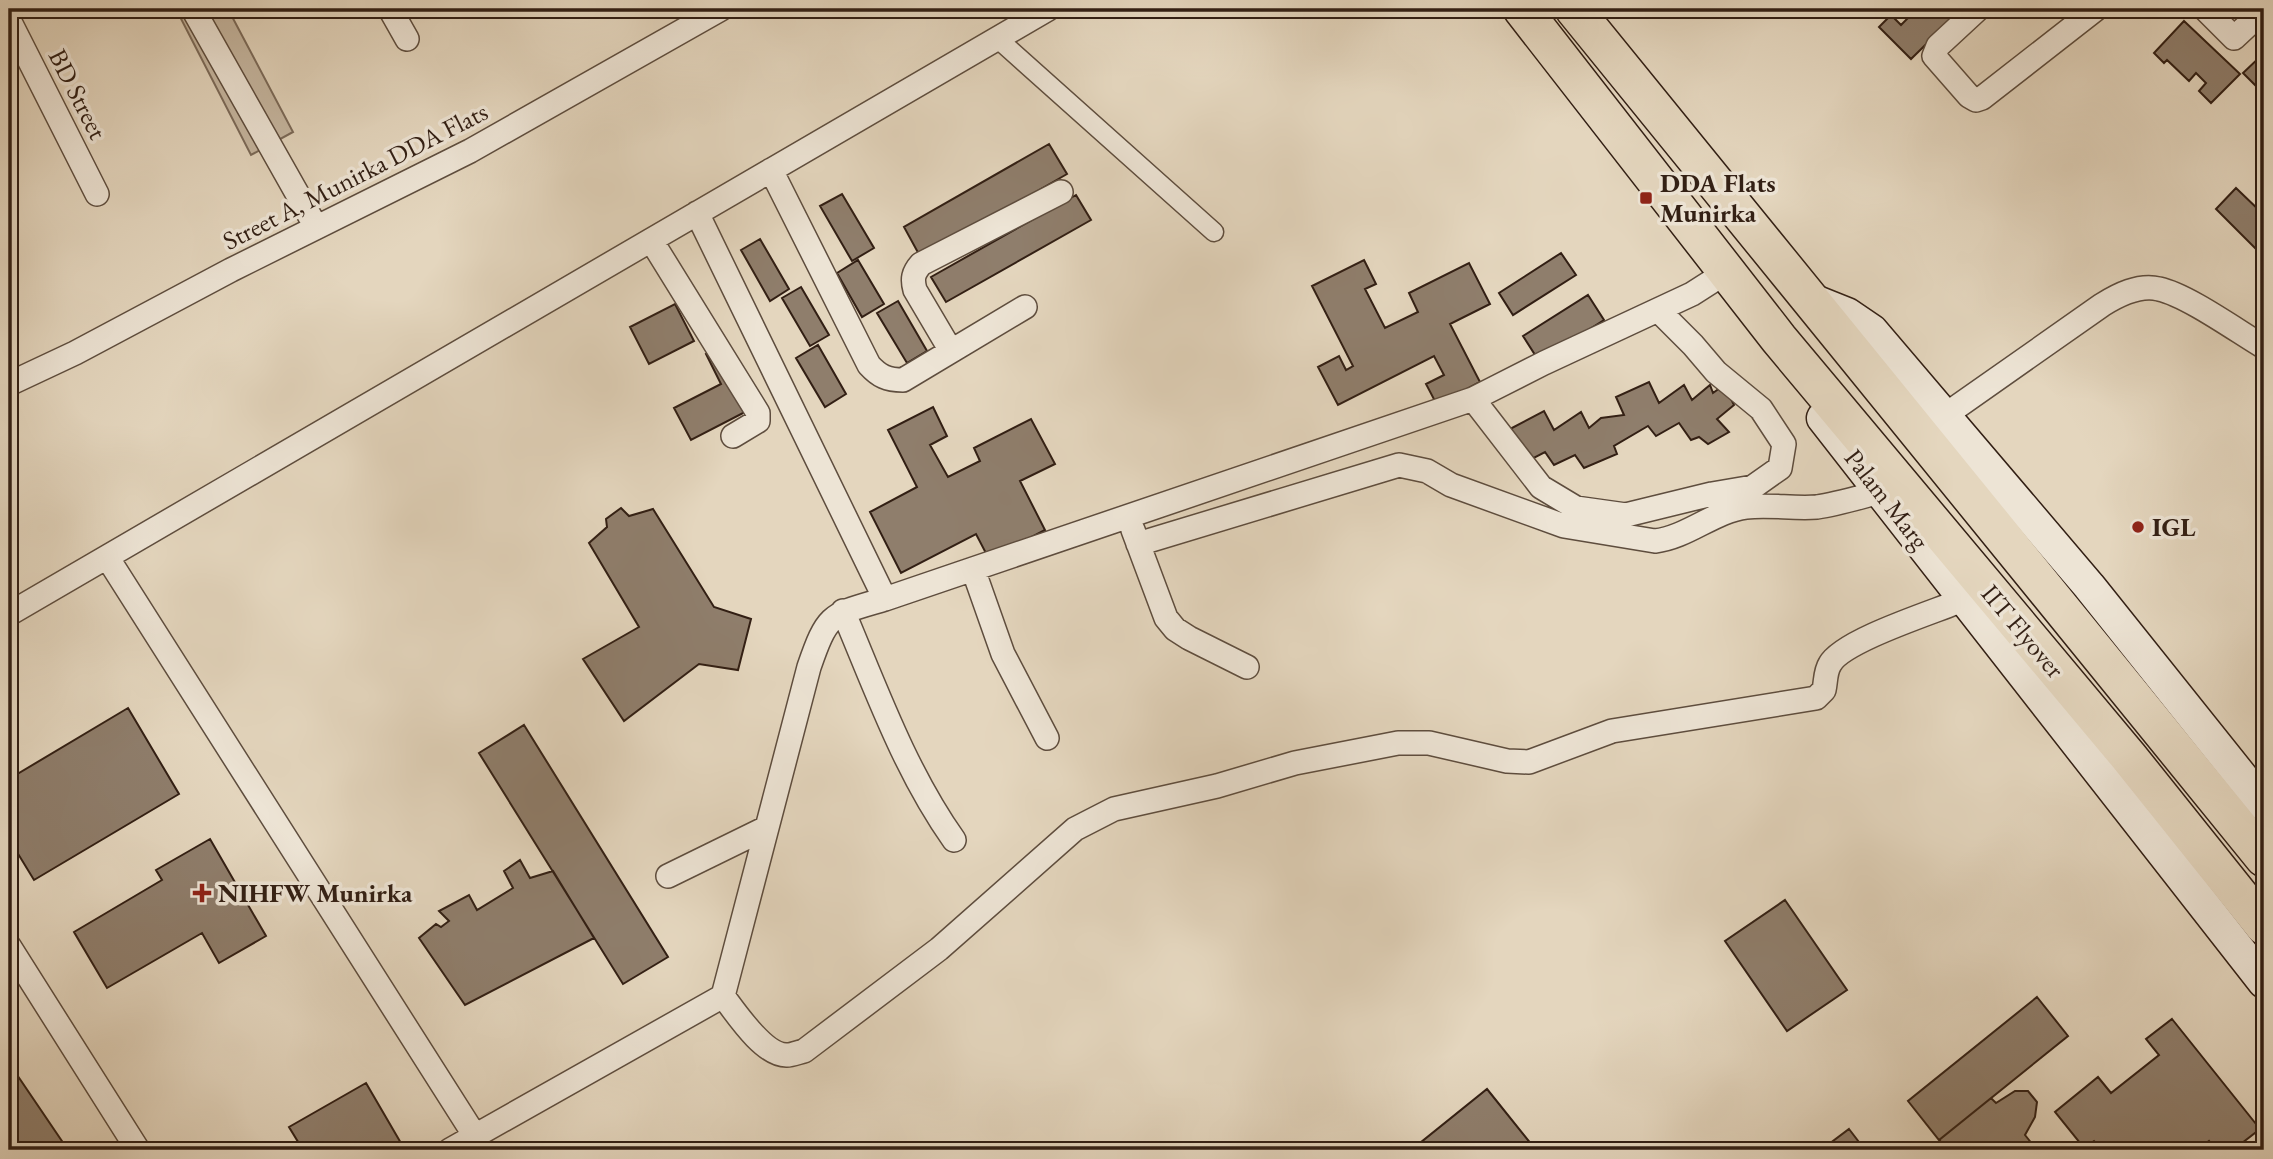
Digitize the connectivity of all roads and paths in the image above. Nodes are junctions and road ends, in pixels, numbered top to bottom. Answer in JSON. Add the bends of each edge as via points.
{"nodes":[{"id":1,"x":193,"y":9,"type":"edge"},
{"id":2,"x":390,"y":9,"type":"edge"},
{"id":3,"x":721,"y":9,"type":"edge"},
{"id":4,"x":1048,"y":9,"type":"edge"},
{"id":5,"x":1522,"y":9,"type":"edge"},
{"id":6,"x":1574,"y":9,"type":"edge"},
{"id":7,"x":1978,"y":9,"type":"edge"},
{"id":8,"x":2096,"y":9,"type":"edge"},
{"id":9,"x":2205,"y":9,"type":"edge"},
{"id":10,"x":2264,"y":10,"type":"edge"},
{"id":11,"x":9,"y":20,"type":"edge"},
{"id":12,"x":998,"y":38,"type":"junction"},
{"id":13,"x":407,"y":39,"type":"dead end"},
{"id":14,"x":771,"y":170,"type":"junction"},
{"id":15,"x":1061,"y":192,"type":"dead end"},
{"id":16,"x":97,"y":194,"type":"dead end"},
{"id":17,"x":697,"y":214,"type":"junction"},
{"id":18,"x":316,"y":227,"type":"junction"},
{"id":19,"x":1214,"y":232,"type":"dead end"},
{"id":20,"x":651,"y":240,"type":"junction"},
{"id":21,"x":1728,"y":271,"type":"junction"},
{"id":22,"x":1812,"y":300,"type":"junction"},
{"id":23,"x":1025,"y":307,"type":"dead end"},
{"id":24,"x":1658,"y":310,"type":"junction"},
{"id":25,"x":1779,"y":339,"type":"junction"},
{"id":26,"x":2264,"y":347,"type":"edge"},
{"id":27,"x":951,"y":351,"type":"junction"},
{"id":28,"x":9,"y":384,"type":"edge"},
{"id":29,"x":1473,"y":399,"type":"junction"},
{"id":30,"x":1944,"y":416,"type":"junction"},
{"id":31,"x":733,"y":436,"type":"dead end"},
{"id":32,"x":1880,"y":492,"type":"junction"},
{"id":33,"x":1128,"y":516,"type":"junction"},
{"id":34,"x":1138,"y":544,"type":"junction"},
{"id":35,"x":107,"y":557,"type":"junction"},
{"id":36,"x":973,"y":569,"type":"junction"},
{"id":37,"x":1965,"y":599,"type":"junction"},
{"id":38,"x":885,"y":600,"type":"junction"},
{"id":39,"x":843,"y":611,"type":"junction"},
{"id":40,"x":9,"y":614,"type":"edge"},
{"id":41,"x":1247,"y":667,"type":"dead end"},
{"id":42,"x":1047,"y":738,"type":"dead end"},
{"id":43,"x":2264,"y":805,"type":"edge"},
{"id":44,"x":766,"y":828,"type":"junction"},
{"id":45,"x":954,"y":841,"type":"dead end"},
{"id":46,"x":2264,"y":858,"type":"edge"},
{"id":47,"x":668,"y":876,"type":"dead end"},
{"id":48,"x":2264,"y":926,"type":"edge"},
{"id":49,"x":9,"y":946,"type":"edge"},
{"id":50,"x":2264,"y":982,"type":"edge"},
{"id":51,"x":723,"y":996,"type":"junction"},
{"id":52,"x":475,"y":1136,"type":"junction"},
{"id":53,"x":138,"y":1150,"type":"edge"},
{"id":54,"x":450,"y":1150,"type":"edge"}],
"edges":[{"from":1,"to":18,"type":"street"},
{"from":2,"to":13,"type":"street"},
{"from":3,"to":18,"type":"street","name":"Street A, Munirka DDA Flats","via":[[470,151]]},
{"from":4,"to":12,"type":"street"},
{"from":5,"to":21,"type":"main road","name":"Palam Marg"},
{"from":6,"to":22,"type":"main road"},
{"from":7,"to":8,"type":"street","via":[[1938,46],[1934,57],[1976,100]]},
{"from":9,"to":10,"type":"street","via":[[2234,38]]},
{"from":11,"to":16,"type":"street","name":"BD Street"},
{"from":12,"to":14,"type":"street"},
{"from":12,"to":19,"type":"street"},
{"from":14,"to":17,"type":"street"},
{"from":14,"to":27,"type":"street","via":[[869,365],[889,380],[903,380]]},
{"from":15,"to":27,"type":"street","via":[[915,270],[915,290]]},
{"from":17,"to":20,"type":"street"},
{"from":17,"to":38,"type":"street"},
{"from":18,"to":28,"type":"street","name":"Street A, Munirka DDA Flats"},
{"from":20,"to":31,"type":"street","via":[[758,413],[758,421]]},
{"from":20,"to":35,"type":"street"},
{"from":21,"to":24,"type":"street"},
{"from":21,"to":25,"type":"main road","name":"Palam Marg"},
{"from":22,"to":30,"type":"main road","via":[[1847,314],[1872,331]]},
{"from":22,"to":46,"type":"main road","name":"IIT Flyover"},
{"from":23,"to":27,"type":"street"},
{"from":24,"to":29,"type":"street"},
{"from":24,"to":29,"type":"street","via":[[1716,372],[1761,409],[1784,444],[1780,468],[1753,487],[1626,515],[1576,508],[1541,488]]},
{"from":25,"to":32,"type":"main road","name":"Palam Marg","via":[[1800,388]]},
{"from":25,"to":48,"type":"main road","name":"IIT Flyover","via":[[2128,755]]},
{"from":26,"to":30,"type":"street","via":[[2178,296],[2157,288],[2128,291]]},
{"from":29,"to":33,"type":"street"},
{"from":30,"to":43,"type":"main road","via":[[2090,586]]},
{"from":32,"to":34,"type":"street","via":[[1818,507],[1732,510],[1655,541],[1564,526],[1451,485],[1427,471],[1399,465]]},
{"from":32,"to":37,"type":"main road","name":"Palam Marg"},
{"from":33,"to":34,"type":"street"},
{"from":33,"to":36,"type":"street"},
{"from":34,"to":41,"type":"street","via":[[1166,618],[1175,629]]},
{"from":35,"to":40,"type":"street"},
{"from":35,"to":52,"type":"street"},
{"from":36,"to":38,"type":"street"},
{"from":36,"to":42,"type":"street","via":[[1003,654]]},
{"from":37,"to":50,"type":"main road","name":"Palam Marg"},
{"from":37,"to":51,"type":"street","via":[[1851,646],[1830,663],[1824,690],[1816,698],[1612,731],[1529,762],[1429,743],[1398,743],[1295,762],[1114,810],[1075,829],[939,949],[804,1051],[786,1056],[772,1050],[757,1039]]},
{"from":38,"to":39,"type":"street"},
{"from":39,"to":44,"type":"street","via":[[828,622],[812,658]]},
{"from":39,"to":45,"type":"street","via":[[904,752]]},
{"from":44,"to":47,"type":"street"},
{"from":44,"to":51,"type":"street"},
{"from":49,"to":53,"type":"street"},
{"from":51,"to":52,"type":"street"},
{"from":52,"to":54,"type":"street"}]}
